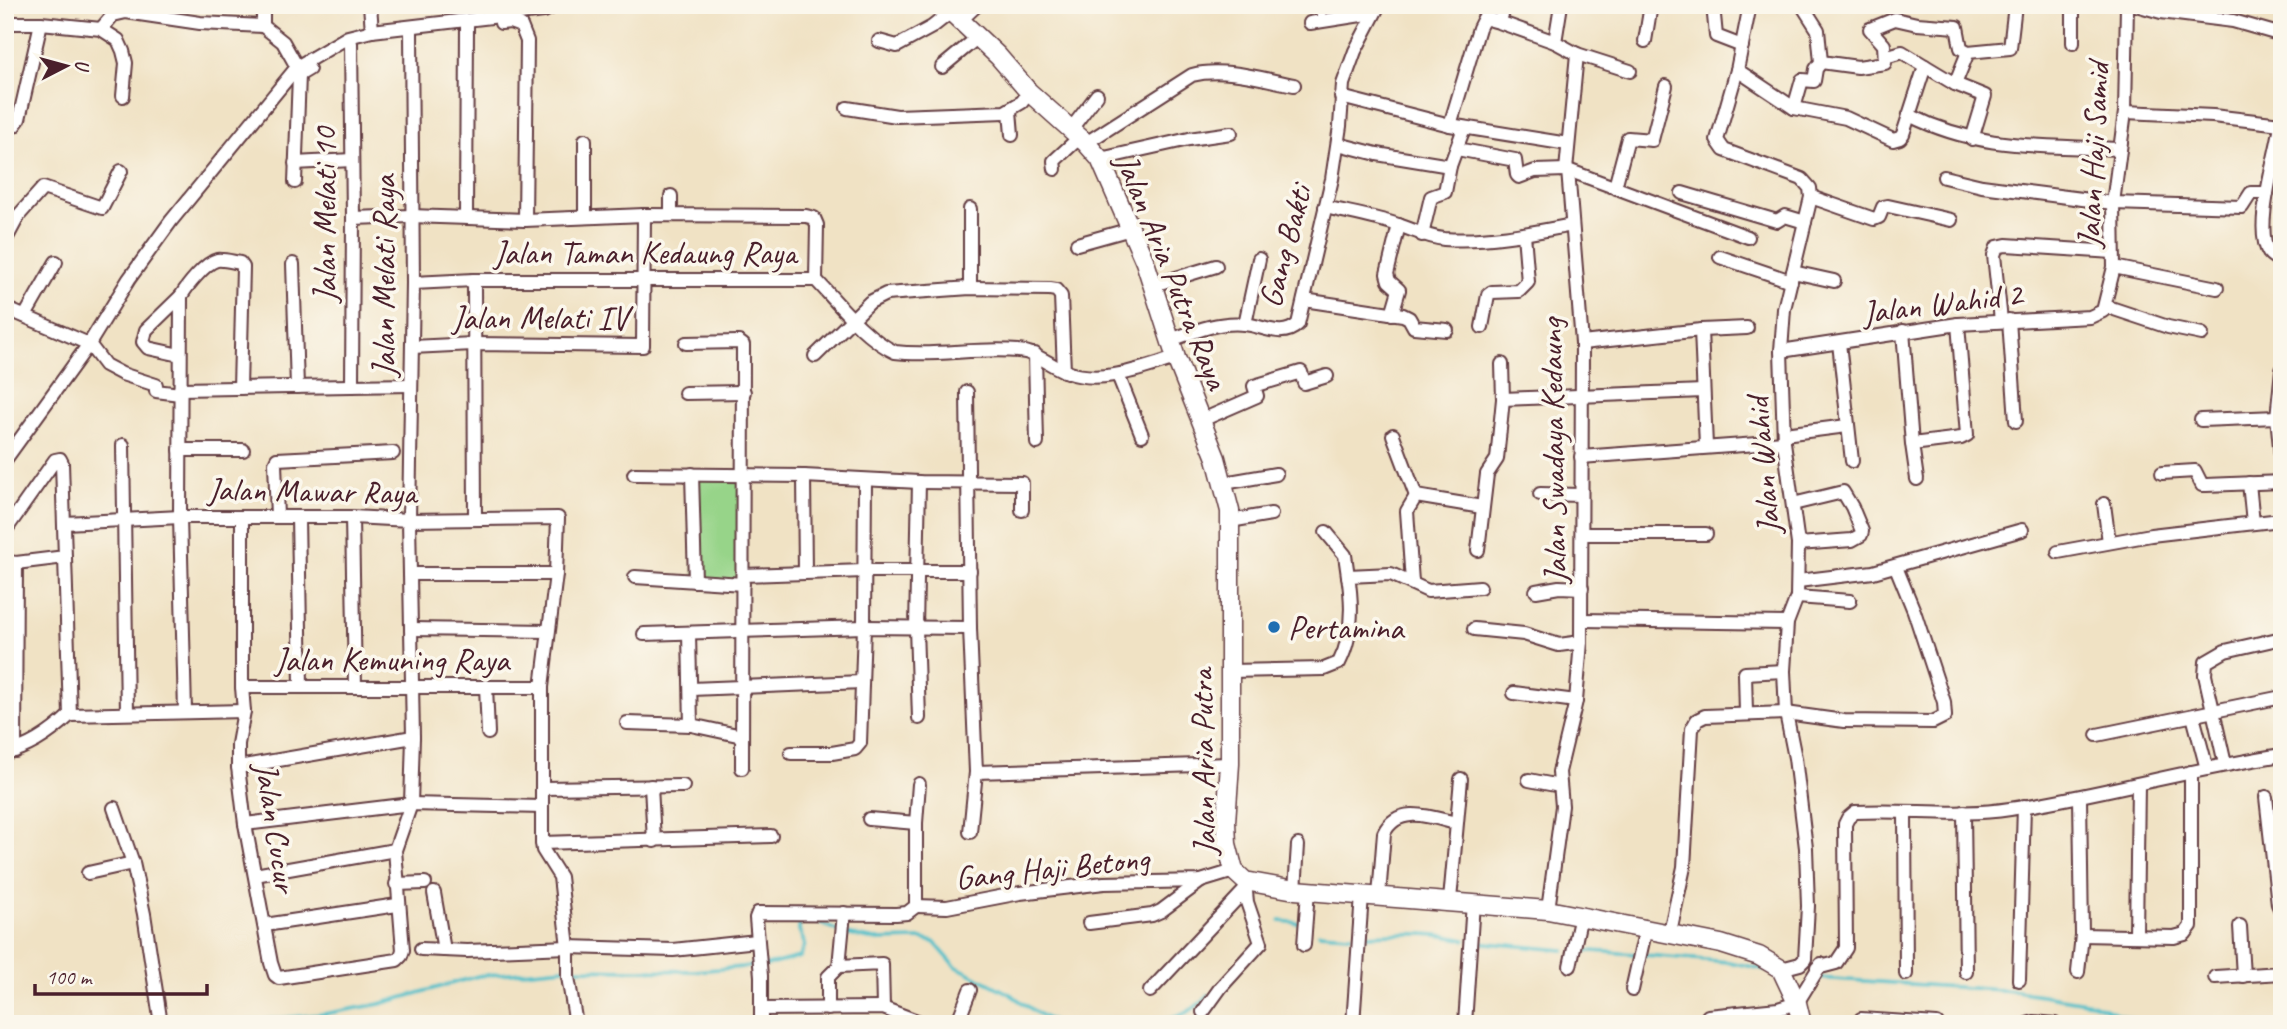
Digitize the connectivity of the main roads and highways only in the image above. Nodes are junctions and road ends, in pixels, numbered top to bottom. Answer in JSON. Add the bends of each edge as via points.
{"nodes":[{"id":1,"x":952,"y":13,"type":"edge"},
{"id":2,"x":1228,"y":500,"type":"joint"},
{"id":3,"x":1802,"y":1023,"type":"edge"}],
"edges":[{"from":1,"to":2,"type":"main road","name":"Jalan Aria Putra Raya","via":[[1100,159],[1153,285]]},
{"from":2,"to":3,"type":"main road","name":"Jalan Aria Putra","via":[[1227,844],[1241,881],[1548,910],[1721,944],[1759,956],[1784,973]]}]}
